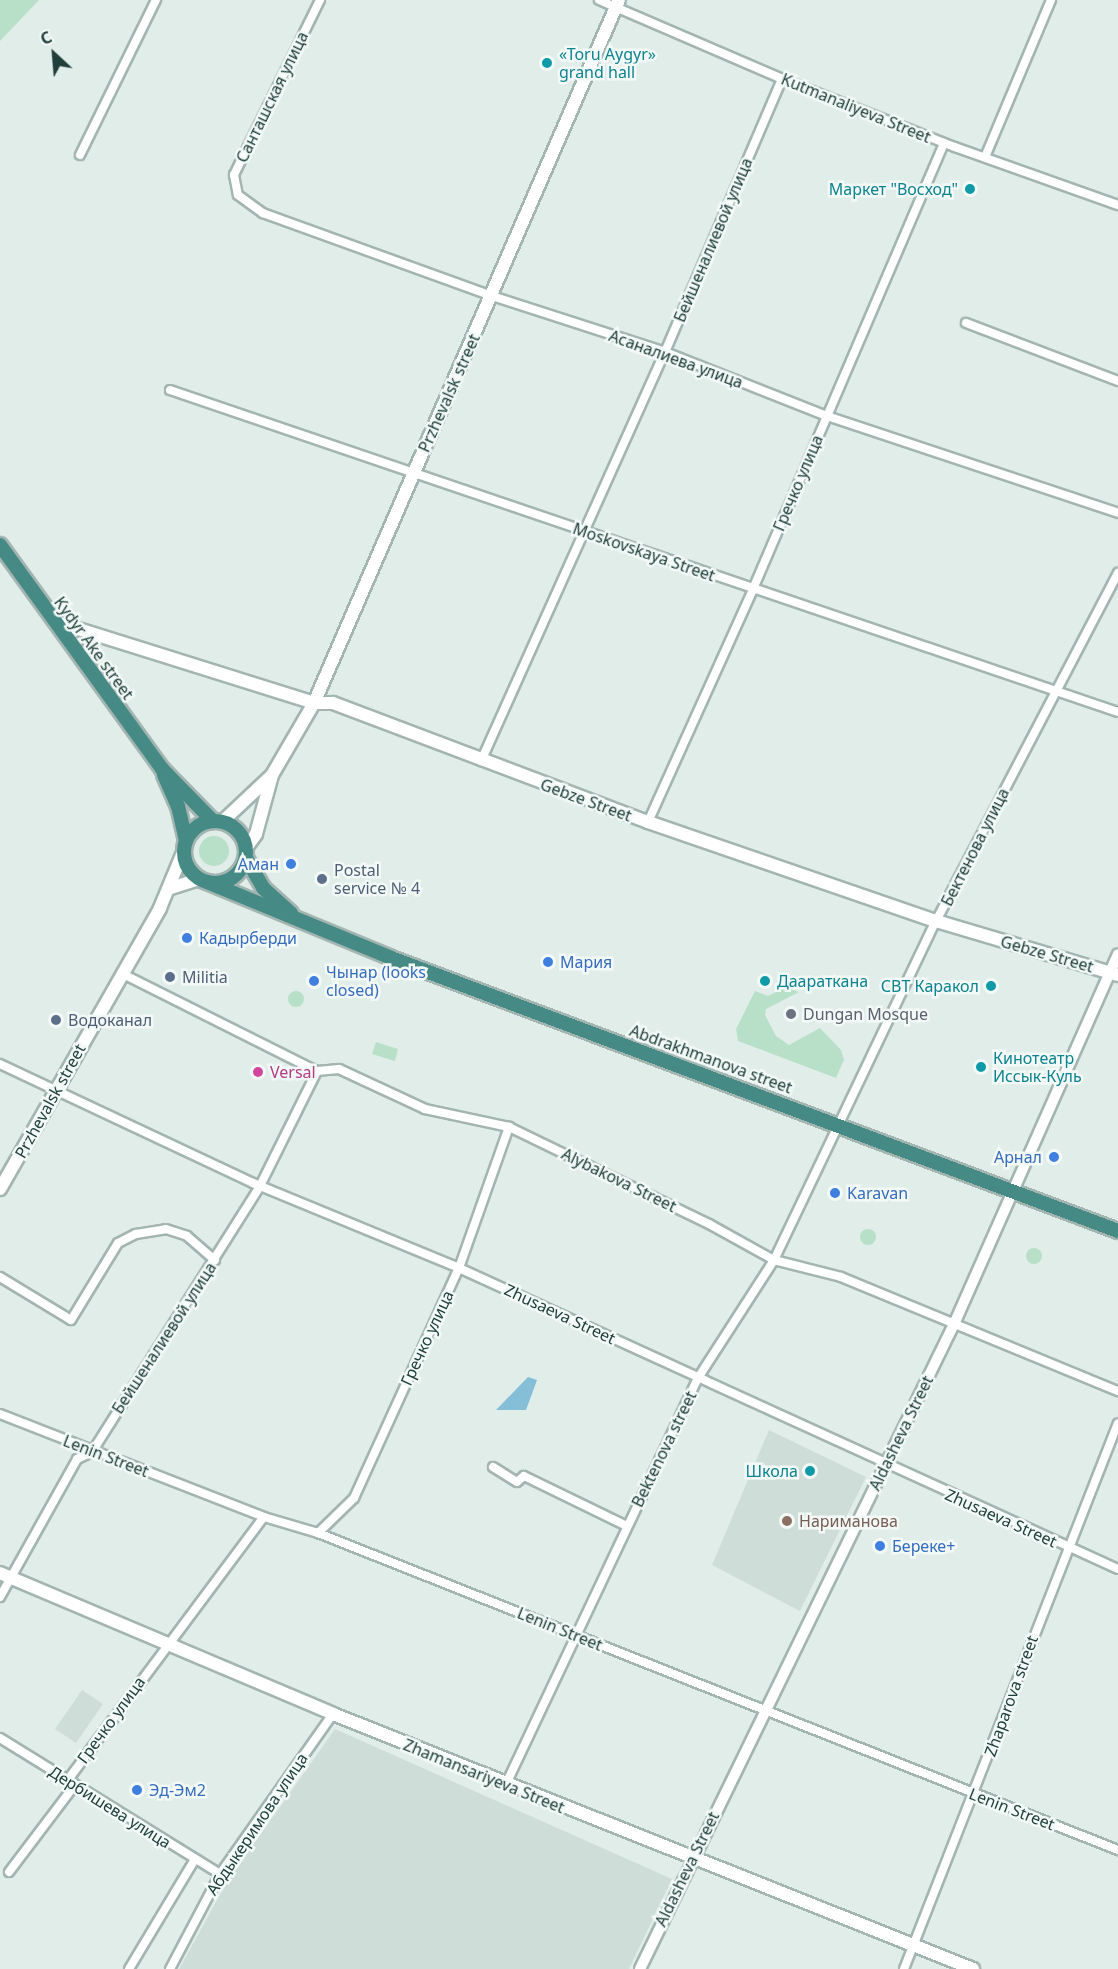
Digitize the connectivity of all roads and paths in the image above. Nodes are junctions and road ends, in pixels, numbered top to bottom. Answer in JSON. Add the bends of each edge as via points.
{"nodes":[{"id":1,"x":156,"y":0,"type":"edge"},
{"id":2,"x":320,"y":0,"type":"edge"},
{"id":3,"x":599,"y":0,"type":"edge"},
{"id":4,"x":1051,"y":0,"type":"edge"},
{"id":5,"x":617,"y":2,"type":"edge"},
{"id":6,"x":782,"y":79,"type":"junction"},
{"id":7,"x":944,"y":143,"type":"junction"},
{"id":8,"x":80,"y":155,"type":"dead end"},
{"id":9,"x":985,"y":157,"type":"junction"},
{"id":10,"x":238,"y":195,"type":"joint"},
{"id":11,"x":1118,"y":205,"type":"edge"},
{"id":12,"x":492,"y":296,"type":"junction"},
{"id":13,"x":966,"y":323,"type":"dead end"},
{"id":14,"x":665,"y":352,"type":"junction"},
{"id":15,"x":1118,"y":381,"type":"edge"},
{"id":16,"x":171,"y":390,"type":"dead end"},
{"id":17,"x":827,"y":416,"type":"junction"},
{"id":18,"x":414,"y":472,"type":"junction"},
{"id":19,"x":1118,"y":513,"type":"edge"},
{"id":20,"x":585,"y":531,"type":"junction"},
{"id":21,"x":1,"y":551,"type":"edge"},
{"id":22,"x":1118,"y":573,"type":"edge"},
{"id":23,"x":753,"y":590,"type":"junction"},
{"id":24,"x":56,"y":622,"type":"junction"},
{"id":25,"x":1057,"y":688,"type":"junction"},
{"id":26,"x":314,"y":703,"type":"junction"},
{"id":27,"x":1118,"y":712,"type":"edge"},
{"id":28,"x":481,"y":761,"type":"junction"},
{"id":29,"x":162,"y":769,"type":"junction"},
{"id":30,"x":272,"y":775,"type":"junction"},
{"id":31,"x":218,"y":821,"type":"junction"},
{"id":32,"x":648,"y":822,"type":"junction"},
{"id":33,"x":185,"y":846,"type":"junction"},
{"id":34,"x":246,"y":853,"type":"junction"},
{"id":35,"x":203,"y":880,"type":"junction"},
{"id":36,"x":171,"y":888,"type":"junction"},
{"id":37,"x":294,"y":916,"type":"junction"},
{"id":38,"x":936,"y":921,"type":"junction"},
{"id":39,"x":1118,"y":955,"type":"edge"},
{"id":40,"x":121,"y":973,"type":"junction"},
{"id":41,"x":1114,"y":974,"type":"edge"},
{"id":42,"x":0,"y":1064,"type":"edge"},
{"id":43,"x":316,"y":1071,"type":"junction"},
{"id":44,"x":56,"y":1090,"type":"junction"},
{"id":45,"x":838,"y":1124,"type":"junction"},
{"id":46,"x":509,"y":1127,"type":"junction"},
{"id":47,"x":260,"y":1186,"type":"junction"},
{"id":48,"x":0,"y":1189,"type":"edge"},
{"id":49,"x":1015,"y":1192,"type":"junction"},
{"id":50,"x":1118,"y":1231,"type":"edge"},
{"id":51,"x":215,"y":1260,"type":"junction"},
{"id":52,"x":774,"y":1260,"type":"junction"},
{"id":53,"x":459,"y":1268,"type":"junction"},
{"id":54,"x":0,"y":1277,"type":"edge"},
{"id":55,"x":955,"y":1322,"type":"junction"},
{"id":56,"x":698,"y":1378,"type":"junction"},
{"id":57,"x":1118,"y":1391,"type":"edge"},
{"id":58,"x":0,"y":1414,"type":"edge"},
{"id":59,"x":1118,"y":1423,"type":"edge"},
{"id":60,"x":92,"y":1452,"type":"junction"},
{"id":61,"x":885,"y":1465,"type":"junction"},
{"id":62,"x":494,"y":1467,"type":"dead end"},
{"id":63,"x":264,"y":1517,"type":"junction"},
{"id":64,"x":627,"y":1526,"type":"junction"},
{"id":65,"x":318,"y":1533,"type":"junction"},
{"id":66,"x":1067,"y":1547,"type":"junction"},
{"id":67,"x":1118,"y":1569,"type":"edge"},
{"id":68,"x":4,"y":1575,"type":"edge"},
{"id":69,"x":0,"y":1597,"type":"edge"},
{"id":70,"x":574,"y":1635,"type":"junction"},
{"id":71,"x":167,"y":1643,"type":"junction"},
{"id":72,"x":764,"y":1710,"type":"junction"},
{"id":73,"x":333,"y":1714,"type":"junction"},
{"id":74,"x":0,"y":1738,"type":"edge"},
{"id":75,"x":71,"y":1784,"type":"junction"},
{"id":76,"x":506,"y":1785,"type":"junction"},
{"id":77,"x":975,"y":1795,"type":"junction"},
{"id":78,"x":1118,"y":1850,"type":"edge"},
{"id":79,"x":195,"y":1859,"type":"junction"},
{"id":80,"x":691,"y":1859,"type":"junction"},
{"id":81,"x":9,"y":1872,"type":"dead end"},
{"id":82,"x":220,"y":1874,"type":"junction"},
{"id":83,"x":914,"y":1946,"type":"junction"},
{"id":84,"x":129,"y":1969,"type":"edge"},
{"id":85,"x":170,"y":1969,"type":"edge"},
{"id":86,"x":640,"y":1969,"type":"edge"},
{"id":87,"x":904,"y":1969,"type":"edge"},
{"id":88,"x":973,"y":1969,"type":"edge"}],
"edges":[{"from":1,"to":8,"type":"street"},
{"from":2,"to":10,"type":"street","name":"Санташская улица","via":[[234,175]]},
{"from":3,"to":5,"type":"street","name":"Kutmanaliyeva Street"},
{"from":4,"to":9,"type":"street"},
{"from":5,"to":6,"type":"street","name":"Kutmanaliyeva Street"},
{"from":5,"to":12,"type":"main road","name":"Przhevalsk street"},
{"from":6,"to":7,"type":"street","name":"Kutmanaliyeva Street"},
{"from":6,"to":14,"type":"street","name":"Бейшеналиевой улица"},
{"from":7,"to":9,"type":"street","name":"Kutmanaliyeva Street"},
{"from":7,"to":17,"type":"street","name":"Гречко улица"},
{"from":9,"to":11,"type":"street","name":"Kutmanaliyeva Street"},
{"from":10,"to":12,"type":"street","name":"Асаналиева улица","via":[[263,213]]},
{"from":12,"to":14,"type":"street","name":"Асаналиева улица"},
{"from":12,"to":18,"type":"main road","name":"Przhevalsk street"},
{"from":13,"to":15,"type":"street"},
{"from":14,"to":17,"type":"street","name":"Асаналиева улица"},
{"from":14,"to":20,"type":"street","name":"Бейшеналиевой улица"},
{"from":16,"to":18,"type":"street","name":"Moskovskaya Street"},
{"from":17,"to":19,"type":"street","name":"Асаналиева улица"},
{"from":17,"to":23,"type":"street","name":"Гречко улица"},
{"from":18,"to":20,"type":"street","name":"Moskovskaya Street"},
{"from":18,"to":26,"type":"main road","name":"Przhevalsk street"},
{"from":20,"to":23,"type":"street","name":"Moskovskaya Street"},
{"from":20,"to":28,"type":"street","name":"Бейшеналиевой улица"},
{"from":21,"to":24,"type":"highway","name":"Kydyr Ake street"},
{"from":22,"to":25,"type":"street","name":"Бектенова улица"},
{"from":23,"to":25,"type":"street","name":"Moskovskaya Street"},
{"from":23,"to":32,"type":"street","name":"Гречко улица"},
{"from":24,"to":26,"type":"main road","name":"Gebze Street"},
{"from":24,"to":29,"type":"highway","name":"Kydyr Ake street"},
{"from":25,"to":27,"type":"street","name":"Moskovskaya Street"},
{"from":25,"to":38,"type":"street","name":"Бектенова улица"},
{"from":26,"to":28,"type":"main road","name":"Gebze Street","via":[[333,703]]},
{"from":26,"to":30,"type":"main road","name":"Przhevalsk street"},
{"from":28,"to":32,"type":"main road","name":"Gebze Street"},
{"from":29,"to":31,"type":"highway","name":"Kydyr Ake street"},
{"from":29,"to":33,"type":"highway","name":"Kydyr Ake street","via":[[178,806]]},
{"from":30,"to":31,"type":"main road","name":"Przhevalsk street"},
{"from":30,"to":34,"type":"main road","name":"Przhevalsk street","via":[[256,834]]},
{"from":31,"to":33,"type":"highway","via":[[196,827]]},
{"from":31,"to":34,"type":"highway","via":[[238,831]]},
{"from":32,"to":38,"type":"main road","name":"Gebze Street"},
{"from":33,"to":35,"type":"highway","via":[[188,867]]},
{"from":33,"to":36,"type":"main road","name":"Przhevalsk street"},
{"from":34,"to":35,"type":"highway","via":[[230,879]]},
{"from":34,"to":37,"type":"highway","via":[[263,888]]},
{"from":35,"to":36,"type":"main road"},
{"from":35,"to":37,"type":"highway","via":[[255,905]]},
{"from":36,"to":40,"type":"main road","name":"Przhevalsk street"},
{"from":37,"to":45,"type":"highway","name":"Abdrakhmanova street","via":[[391,958]]},
{"from":38,"to":41,"type":"main road","name":"Gebze Street"},
{"from":38,"to":45,"type":"street","name":"Бектенова улица"},
{"from":39,"to":41,"type":"street","name":"Aldasheva Street"},
{"from":40,"to":43,"type":"street","name":"Alybakova Street"},
{"from":40,"to":44,"type":"main road","name":"Przhevalsk street"},
{"from":41,"to":49,"type":"street","name":"Aldasheva Street"},
{"from":42,"to":44,"type":"street","name":"Zhusaeva Street"},
{"from":43,"to":46,"type":"street","name":"Alybakova Street","via":[[339,1069],[425,1109]]},
{"from":43,"to":47,"type":"street","name":"Бейшеналиевой улица"},
{"from":44,"to":47,"type":"street","name":"Zhusaeva Street"},
{"from":44,"to":48,"type":"main road","name":"Przhevalsk street"},
{"from":45,"to":49,"type":"highway","name":"Abdrakhmanova street"},
{"from":45,"to":52,"type":"street","name":"Bektenova street"},
{"from":46,"to":52,"type":"street","name":"Alybakova Street","via":[[710,1224]]},
{"from":46,"to":53,"type":"street","name":"Гречко улица"},
{"from":47,"to":51,"type":"street","name":"Бейшеналиевой улица"},
{"from":47,"to":53,"type":"street","name":"Zhusaeva Street"},
{"from":49,"to":50,"type":"highway","name":"Abdrakhmanova street"},
{"from":49,"to":55,"type":"street","name":"Aldasheva Street"},
{"from":51,"to":54,"type":"street","via":[[187,1236],[166,1229],[136,1234],[118,1244],[71,1320]]},
{"from":51,"to":60,"type":"street","name":"Бейшеналиевой улица"},
{"from":52,"to":55,"type":"street","name":"Alybakova Street","via":[[841,1277]]},
{"from":52,"to":56,"type":"street","name":"Bektenova street"},
{"from":53,"to":56,"type":"street","name":"Zhusaeva Street"},
{"from":53,"to":65,"type":"street","name":"Гречко улица","via":[[354,1498]]},
{"from":55,"to":57,"type":"street","name":"Alybakova Street"},
{"from":55,"to":61,"type":"street","name":"Aldasheva Street"},
{"from":56,"to":61,"type":"street","name":"Zhusaeva Street"},
{"from":56,"to":64,"type":"street","name":"Bektenova street"},
{"from":58,"to":60,"type":"street","name":"Lenin Street"},
{"from":59,"to":66,"type":"street","name":"Zhaparova street"},
{"from":60,"to":63,"type":"street","name":"Lenin Street"},
{"from":60,"to":68,"type":"street","name":"Бейшеналиевой улица","via":[[77,1460]]},
{"from":61,"to":66,"type":"street","name":"Zhusaeva Street"},
{"from":61,"to":72,"type":"street","name":"Aldasheva Street"},
{"from":62,"to":64,"type":"street","via":[[517,1482],[524,1476]]},
{"from":63,"to":65,"type":"street","name":"Lenin Street"},
{"from":63,"to":71,"type":"street","name":"Гречко улица"},
{"from":64,"to":70,"type":"street","name":"Bektenova street"},
{"from":65,"to":70,"type":"street","name":"Lenin Street"},
{"from":66,"to":67,"type":"street","name":"Zhusaeva Street"},
{"from":66,"to":77,"type":"street","name":"Zhaparova street"},
{"from":68,"to":69,"type":"street","name":"Бейшеналиевой улица"},
{"from":68,"to":71,"type":"main road","name":"Zhamansariyeva Street"},
{"from":70,"to":72,"type":"street","name":"Lenin Street"},
{"from":70,"to":76,"type":"street","name":"Bektenova street"},
{"from":71,"to":73,"type":"main road","name":"Zhamansariyeva Street"},
{"from":71,"to":75,"type":"street","name":"Гречко улица"},
{"from":72,"to":77,"type":"street","name":"Lenin Street"},
{"from":72,"to":80,"type":"street","name":"Aldasheva Street"},
{"from":73,"to":76,"type":"main road","name":"Zhamansariyeva Street"},
{"from":73,"to":82,"type":"street","name":"Абдыкеримова улица"},
{"from":74,"to":75,"type":"street","name":"Дербишева улица"},
{"from":75,"to":79,"type":"street","name":"Дербишева улица"},
{"from":75,"to":81,"type":"street","name":"Гречко улица"},
{"from":76,"to":80,"type":"main road","name":"Zhamansariyeva Street"},
{"from":77,"to":78,"type":"street","name":"Lenin Street"},
{"from":77,"to":83,"type":"street","name":"Zhaparova street"},
{"from":79,"to":82,"type":"street","name":"Дербишева улица"},
{"from":79,"to":84,"type":"street"},
{"from":80,"to":83,"type":"main road","name":"Zhamansariyeva Street"},
{"from":80,"to":86,"type":"street","name":"Aldasheva Street"},
{"from":82,"to":85,"type":"street","name":"Абдыкеримова улица"},
{"from":83,"to":87,"type":"street","name":"Zhaparova street"},
{"from":83,"to":88,"type":"main road","name":"Zhamansariyeva Street"}]}
